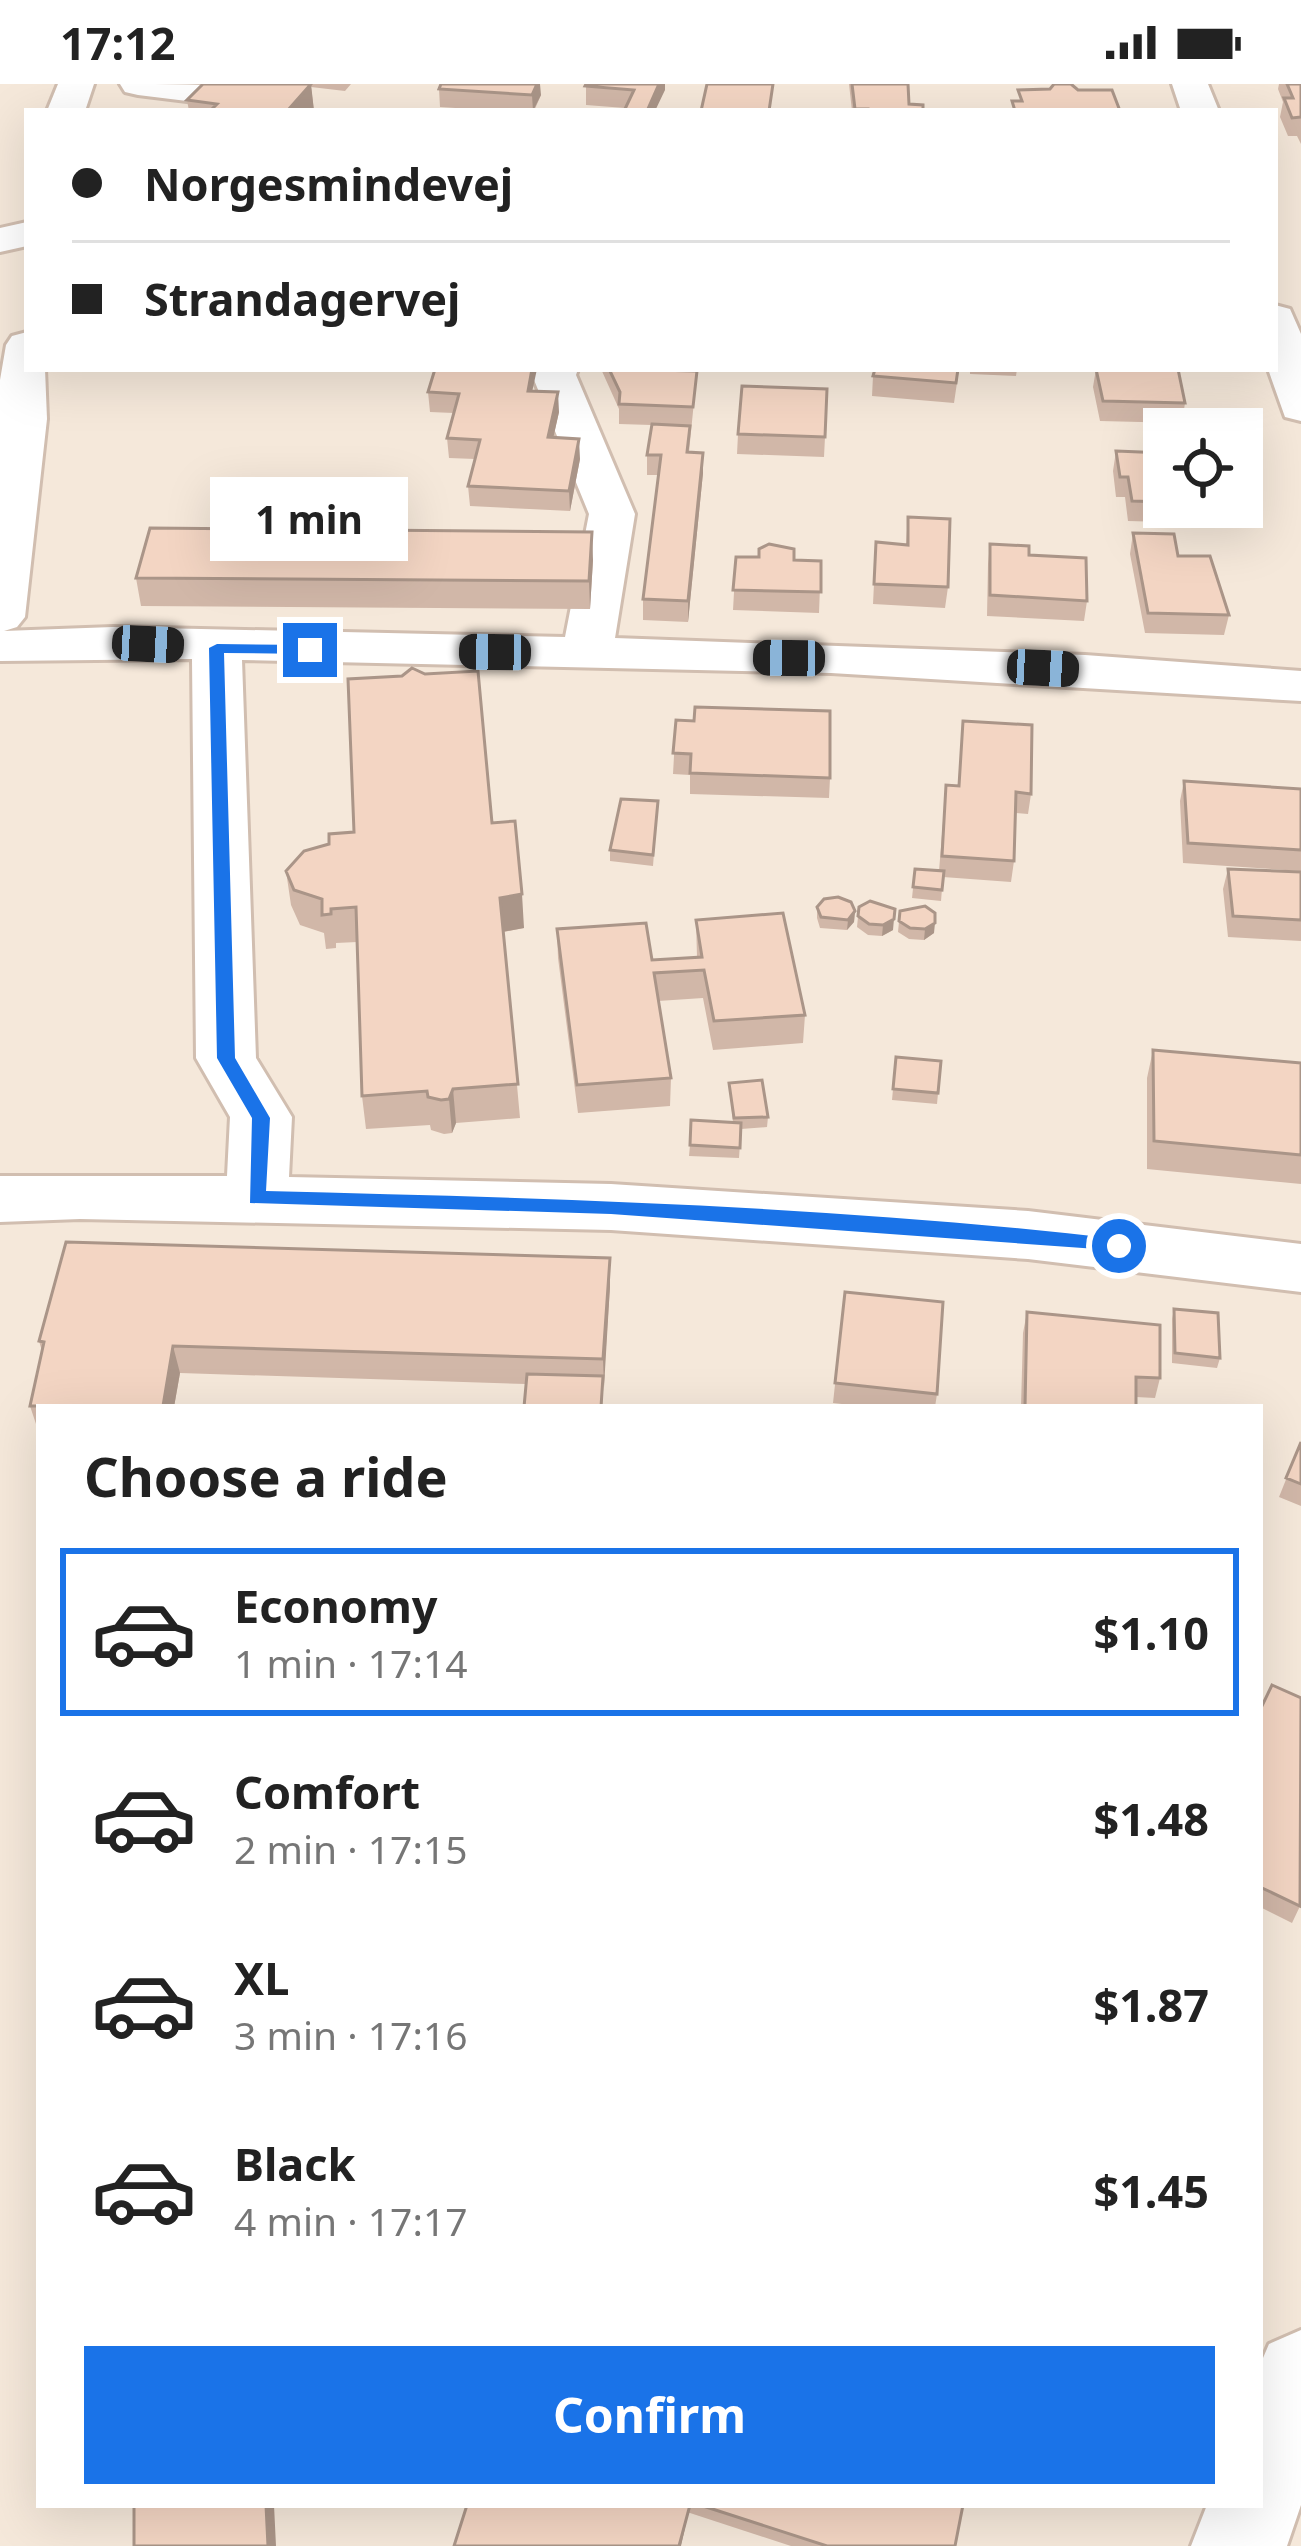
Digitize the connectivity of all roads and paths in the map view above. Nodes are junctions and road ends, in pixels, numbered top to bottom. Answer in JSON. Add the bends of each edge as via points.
{"nodes":[{"id":1,"x":138,"y":84,"type":"edge"},
{"id":2,"x":288,"y":102,"type":"edge"},
{"id":3,"x":1282,"y":326,"type":"edge"},
{"id":4,"x":24,"y":366,"type":"edge"},
{"id":5,"x":555,"y":372,"type":"edge"},
{"id":6,"x":1301,"y":408,"type":"edge"},
{"id":7,"x":0,"y":617,"type":"edge"},
{"id":8,"x":0,"y":646,"type":"edge"},
{"id":9,"x":217,"y":648,"type":"junction"},
{"id":10,"x":587,"y":653,"type":"junction"},
{"id":11,"x":1301,"y":686,"type":"edge"},
{"id":12,"x":257,"y":1198,"type":"junction"},
{"id":13,"x":0,"y":1199,"type":"edge"},
{"id":14,"x":1301,"y":1268,"type":"edge"},
{"id":15,"x":1301,"y":2376,"type":"edge"},
{"id":16,"x":1263,"y":2480,"type":"edge"},
{"id":17,"x":1253,"y":2508,"type":"edge"},
{"id":18,"x":1239,"y":2546,"type":"edge"}],
"edges":[{"from":1,"to":2,"type":"street"},
{"from":3,"to":6,"type":"street"},
{"from":4,"to":7,"type":"street","via":[[25,419]]},
{"from":5,"to":10,"type":"street","via":[[612,514]]},
{"from":8,"to":9,"type":"street"},
{"from":9,"to":10,"type":"street"},
{"from":9,"to":12,"type":"street","via":[[226,1058],[261,1118]]},
{"from":10,"to":11,"type":"street"},
{"from":12,"to":13,"type":"street"},
{"from":12,"to":14,"type":"street","via":[[657,1210],[1028,1235]]},
{"from":15,"to":16,"type":"street"},
{"from":17,"to":18,"type":"street"}]}
